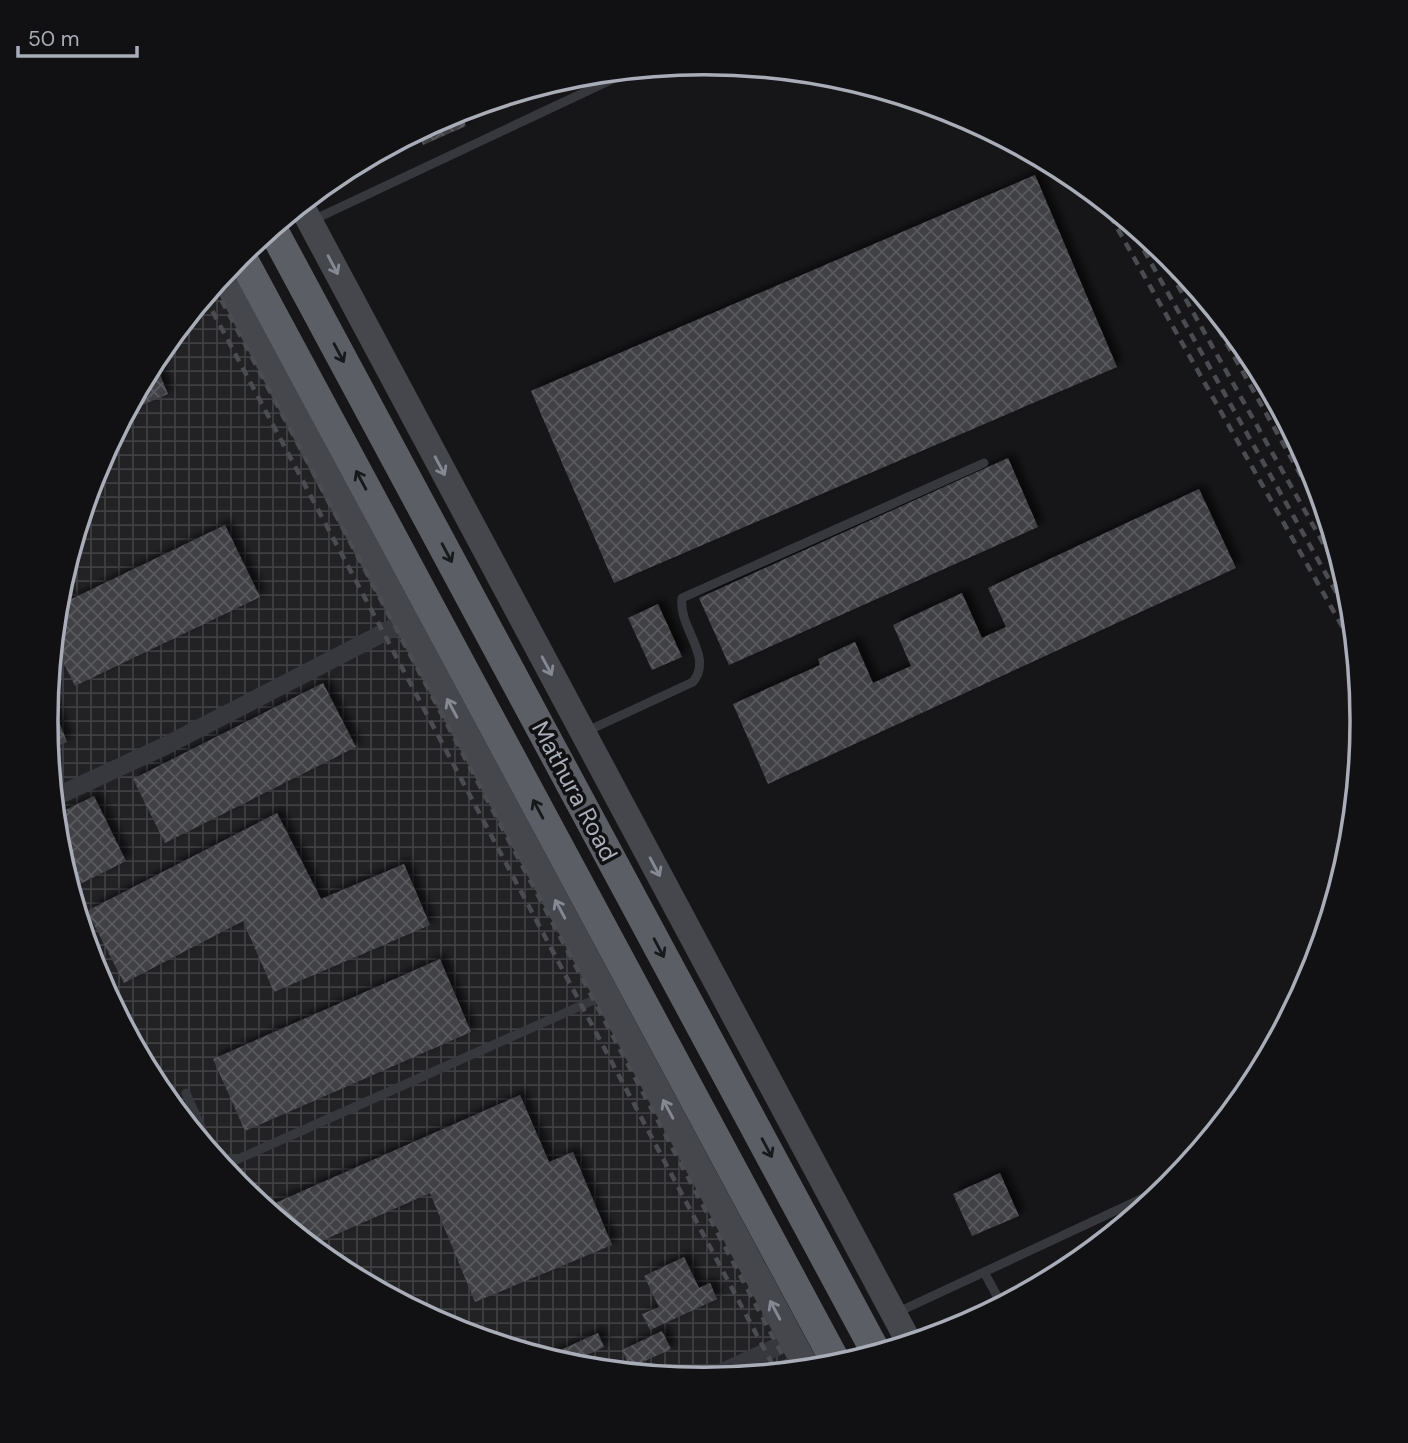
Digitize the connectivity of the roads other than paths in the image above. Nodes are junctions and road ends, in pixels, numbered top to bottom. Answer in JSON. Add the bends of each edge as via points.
{"nodes":[{"id":1,"x":599,"y":84,"type":"edge"},
{"id":2,"x":305,"y":214,"type":"edge"},
{"id":3,"x":277,"y":237,"type":"edge"},
{"id":4,"x":246,"y":266,"type":"edge"},
{"id":5,"x":231,"y":281,"type":"edge"},
{"id":6,"x":230,"y":282,"type":"edge"},
{"id":7,"x":316,"y":397,"type":"junction"},
{"id":8,"x":984,"y":463,"type":"dead end"},
{"id":9,"x":406,"y":621,"type":"junction"},
{"id":10,"x":583,"y":733,"type":"junction"},
{"id":11,"x":62,"y":794,"type":"edge"},
{"id":12,"x":607,"y":994,"type":"junction"},
{"id":13,"x":186,"y":1093,"type":"dead end"},
{"id":14,"x":201,"y":1127,"type":"edge"},
{"id":15,"x":229,"y":1160,"type":"edge"},
{"id":16,"x":1136,"y":1201,"type":"edge"},
{"id":17,"x":782,"y":1263,"type":"junction"},
{"id":18,"x":984,"y":1272,"type":"junction"},
{"id":19,"x":998,"y":1297,"type":"edge"},
{"id":20,"x":894,"y":1314,"type":"junction"},
{"id":21,"x":905,"y":1335,"type":"edge"},
{"id":22,"x":792,"y":1340,"type":"junction"},
{"id":23,"x":872,"y":1346,"type":"edge"},
{"id":24,"x":832,"y":1355,"type":"edge"},
{"id":25,"x":815,"y":1358,"type":"edge"},
{"id":26,"x":802,"y":1360,"type":"edge"},
{"id":27,"x":741,"y":1366,"type":"edge"}],
"edges":[{"from":1,"to":2,"type":"lane"},
{"from":2,"to":10,"type":"main road","one_way":true},
{"from":3,"to":23,"type":"highway","name":"Mathura Road","one_way":true},
{"from":4,"to":7,"type":"highway"},
{"from":5,"to":7,"type":"highway","via":[[282,358]]},
{"from":6,"to":9,"type":"main road"},
{"from":17,"to":7,"type":"highway","name":"Mathura Road","one_way":true},
{"from":8,"to":10,"type":"lane","via":[[682,598],[680,611],[701,662],[701,673],[693,682]]},
{"from":9,"to":11,"type":"street","via":[[165,746]]},
{"from":12,"to":9,"type":"main road","one_way":true},
{"from":10,"to":20,"type":"main road","one_way":true},
{"from":12,"to":15,"type":"lane","via":[[245,1158]]},
{"from":22,"to":12,"type":"main road","one_way":true},
{"from":13,"to":14,"type":"lane"},
{"from":16,"to":18,"type":"lane"},
{"from":17,"to":24,"type":"highway","name":"Mathura Road"},
{"from":17,"to":25,"type":"highway"},
{"from":18,"to":19,"type":"lane"},
{"from":18,"to":20,"type":"lane"},
{"from":20,"to":21,"type":"main road"},
{"from":22,"to":26,"type":"main road"},
{"from":22,"to":27,"type":"street"}]}
